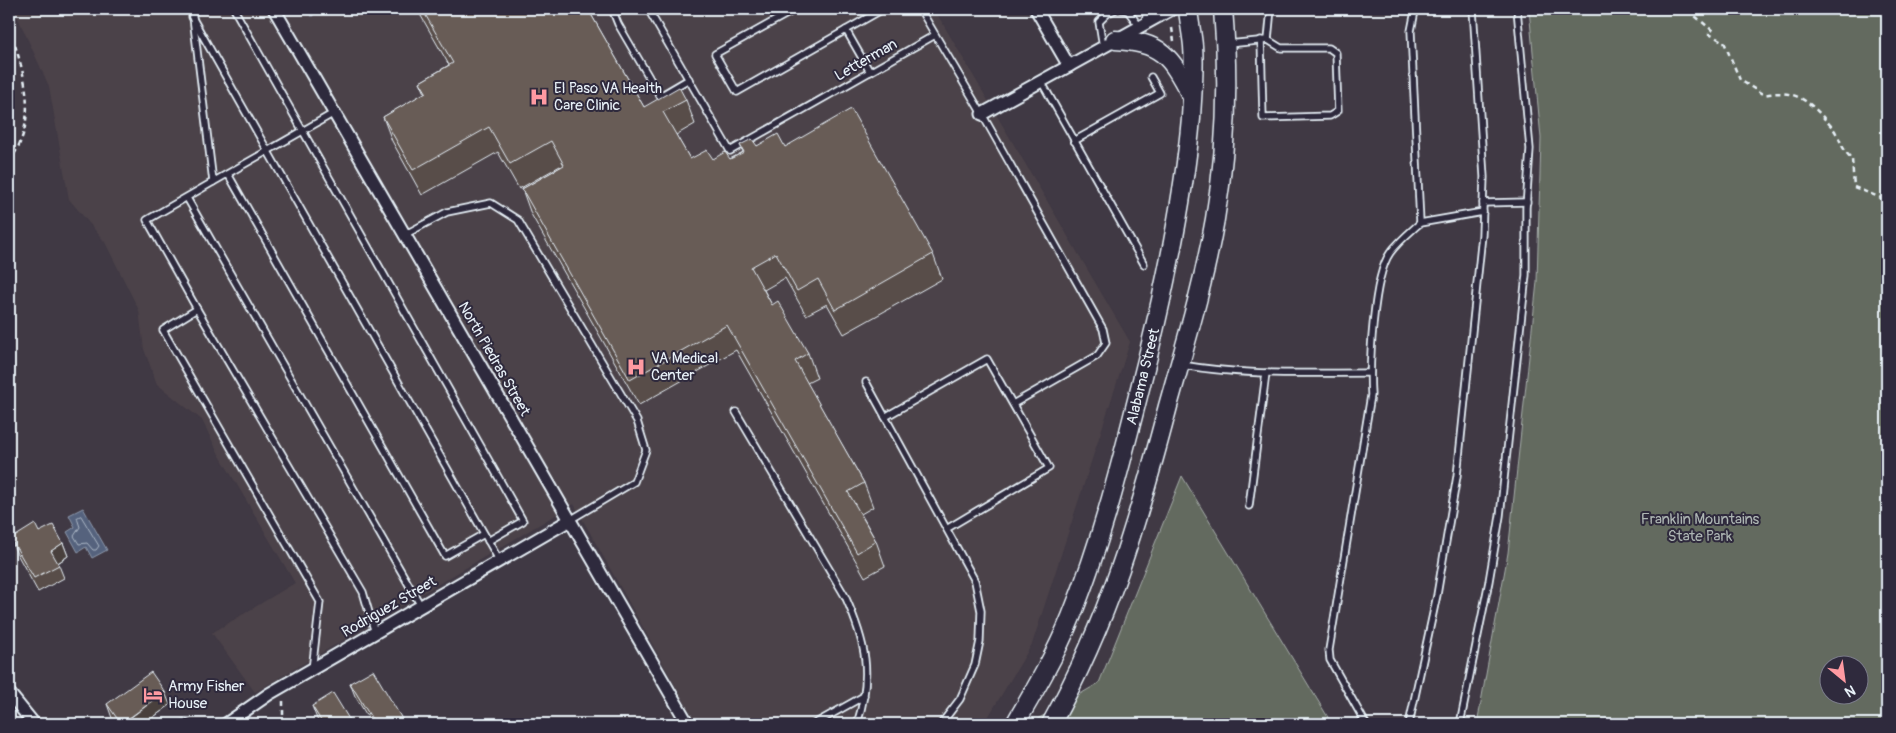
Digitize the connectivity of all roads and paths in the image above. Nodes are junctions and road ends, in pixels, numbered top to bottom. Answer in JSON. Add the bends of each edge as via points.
{"nodes":[{"id":1,"x":192,"y":9,"type":"edge"},
{"id":2,"x":234,"y":9,"type":"edge"},
{"id":3,"x":274,"y":9,"type":"edge"},
{"id":4,"x":612,"y":9,"type":"edge"},
{"id":5,"x":648,"y":9,"type":"edge"},
{"id":6,"x":796,"y":9,"type":"edge"},
{"id":7,"x":883,"y":9,"type":"edge"},
{"id":8,"x":920,"y":9,"type":"edge"},
{"id":9,"x":1036,"y":9,"type":"edge"},
{"id":10,"x":1118,"y":9,"type":"edge"},
{"id":11,"x":1147,"y":9,"type":"edge"},
{"id":12,"x":1172,"y":9,"type":"edge"},
{"id":13,"x":1188,"y":9,"type":"edge"},
{"id":14,"x":1223,"y":9,"type":"edge"},
{"id":15,"x":1271,"y":9,"type":"edge"},
{"id":16,"x":1417,"y":9,"type":"edge"},
{"id":17,"x":1472,"y":9,"type":"edge"},
{"id":18,"x":1517,"y":9,"type":"edge"},
{"id":19,"x":1690,"y":9,"type":"edge"},
{"id":20,"x":192,"y":17,"type":"junction"},
{"id":21,"x":1142,"y":25,"type":"junction"},
{"id":22,"x":9,"y":28,"type":"edge"},
{"id":23,"x":1172,"y":28,"type":"dead end"},
{"id":24,"x":846,"y":30,"type":"junction"},
{"id":25,"x":935,"y":35,"type":"junction"},
{"id":26,"x":1261,"y":40,"type":"junction"},
{"id":27,"x":1268,"y":40,"type":"junction"},
{"id":28,"x":1174,"y":41,"type":"dead end"},
{"id":29,"x":1109,"y":44,"type":"junction"},
{"id":30,"x":1226,"y":45,"type":"junction"},
{"id":31,"x":1069,"y":66,"type":"junction"},
{"id":32,"x":870,"y":72,"type":"junction"},
{"id":33,"x":1151,"y":77,"type":"dead end"},
{"id":34,"x":689,"y":80,"type":"junction"},
{"id":35,"x":1041,"y":81,"type":"junction"},
{"id":36,"x":1192,"y":97,"type":"junction"},
{"id":37,"x":334,"y":113,"type":"junction"},
{"id":38,"x":982,"y":114,"type":"junction"},
{"id":39,"x":303,"y":131,"type":"junction"},
{"id":40,"x":1074,"y":141,"type":"junction"},
{"id":41,"x":268,"y":151,"type":"junction"},
{"id":42,"x":9,"y":161,"type":"edge"},
{"id":43,"x":228,"y":174,"type":"junction"},
{"id":44,"x":212,"y":182,"type":"junction"},
{"id":45,"x":187,"y":198,"type":"junction"},
{"id":46,"x":1887,"y":199,"type":"edge"},
{"id":47,"x":1526,"y":202,"type":"junction"},
{"id":48,"x":1483,"y":203,"type":"junction"},
{"id":49,"x":1483,"y":212,"type":"junction"},
{"id":50,"x":1420,"y":222,"type":"junction"},
{"id":51,"x":404,"y":236,"type":"junction"},
{"id":52,"x":1144,"y":264,"type":"dead end"},
{"id":53,"x":197,"y":309,"type":"junction"},
{"id":54,"x":1180,"y":365,"type":"junction"},
{"id":55,"x":1266,"y":372,"type":"junction"},
{"id":56,"x":1370,"y":373,"type":"junction"},
{"id":57,"x":866,"y":382,"type":"dead end"},
{"id":58,"x":1013,"y":404,"type":"junction"},
{"id":59,"x":736,"y":412,"type":"dead end"},
{"id":60,"x":886,"y":417,"type":"junction"},
{"id":61,"x":1249,"y":506,"type":"dead end"},
{"id":62,"x":570,"y":520,"type":"junction"},
{"id":63,"x":948,"y":528,"type":"junction"},
{"id":64,"x":484,"y":534,"type":"junction"},
{"id":65,"x":488,"y":541,"type":"junction"},
{"id":66,"x":499,"y":560,"type":"junction"},
{"id":67,"x":421,"y":606,"type":"junction"},
{"id":68,"x":375,"y":633,"type":"junction"},
{"id":69,"x":312,"y":670,"type":"junction"},
{"id":70,"x":9,"y":693,"type":"edge"},
{"id":71,"x":864,"y":696,"type":"junction"},
{"id":72,"x":34,"y":724,"type":"edge"},
{"id":73,"x":182,"y":724,"type":"edge"},
{"id":74,"x":188,"y":724,"type":"edge"},
{"id":75,"x":226,"y":724,"type":"edge"},
{"id":76,"x":688,"y":724,"type":"edge"},
{"id":77,"x":814,"y":724,"type":"edge"},
{"id":78,"x":857,"y":724,"type":"edge"},
{"id":79,"x":941,"y":724,"type":"edge"},
{"id":80,"x":1015,"y":724,"type":"edge"},
{"id":81,"x":1051,"y":724,"type":"edge"},
{"id":82,"x":1366,"y":724,"type":"edge"},
{"id":83,"x":1409,"y":724,"type":"edge"},
{"id":84,"x":1460,"y":724,"type":"edge"}],
"edges":[{"from":1,"to":20,"type":"lane"},
{"from":2,"to":39,"type":"lane"},
{"from":3,"to":37,"type":"street","name":"North Piedras Street"},
{"from":4,"to":34,"type":"lane","via":[[660,96]]},
{"from":5,"to":34,"type":"lane"},
{"from":6,"to":24,"type":"lane","via":[[715,54],[737,92]]},
{"from":7,"to":24,"type":"lane"},
{"from":8,"to":25,"type":"lane"},
{"from":9,"to":31,"type":"street"},
{"from":10,"to":21,"type":"lane","via":[[1128,11]]},
{"from":10,"to":29,"type":"lane","via":[[1099,22]]},
{"from":11,"to":21,"type":"lane"},
{"from":12,"to":21,"type":"street"},
{"from":13,"to":36,"type":"main road","name":"Alabama Street","via":[[1193,47]]},
{"from":14,"to":30,"type":"main road"},
{"from":15,"to":27,"type":"lane"},
{"from":16,"to":50,"type":"lane","via":[[1411,31]]},
{"from":17,"to":48,"type":"lane"},
{"from":18,"to":47,"type":"lane","via":[[1530,149]]},
{"from":19,"to":46,"type":"path","via":[[1713,31],[1709,34],[1724,42],[1740,80],[1764,95],[1778,92],[1796,95],[1810,103],[1836,132],[1843,151],[1852,159],[1854,187]]},
{"from":20,"to":41,"type":"lane"},
{"from":20,"to":44,"type":"lane"},
{"from":21,"to":29,"type":"street"},
{"from":22,"to":42,"type":"path","via":[[25,81],[27,104],[19,145]]},
{"from":23,"to":28,"type":"path"},
{"from":24,"to":32,"type":"lane"},
{"from":25,"to":32,"type":"lane","name":"Letterman"},
{"from":25,"to":38,"type":"lane"},
{"from":26,"to":27,"type":"lane"},
{"from":26,"to":27,"type":"lane","via":[[1263,118],[1330,116],[1338,111],[1336,53],[1330,48],[1281,48]]},
{"from":26,"to":30,"type":"lane"},
{"from":29,"to":31,"type":"street"},
{"from":29,"to":36,"type":"main road","via":[[1135,41],[1158,50],[1179,72]]},
{"from":30,"to":54,"type":"main road","via":[[1226,115],[1219,192],[1203,278]]},
{"from":31,"to":35,"type":"street"},
{"from":32,"to":34,"type":"lane","name":"Letterman","via":[[730,151]]},
{"from":33,"to":40,"type":"lane","via":[[1160,93]]},
{"from":35,"to":38,"type":"street"},
{"from":35,"to":40,"type":"lane"},
{"from":36,"to":80,"type":"main road","name":"Alabama Street","via":[[1177,220],[1159,311],[1114,487],[1091,564],[1070,619]]},
{"from":37,"to":39,"type":"lane"},
{"from":37,"to":51,"type":"street","name":"North Piedras Street"},
{"from":38,"to":58,"type":"lane","via":[[1103,329],[1106,343],[1097,356]]},
{"from":39,"to":41,"type":"lane"},
{"from":39,"to":65,"type":"lane","via":[[522,521]]},
{"from":40,"to":52,"type":"lane"},
{"from":41,"to":43,"type":"lane"},
{"from":41,"to":64,"type":"lane"},
{"from":43,"to":44,"type":"lane"},
{"from":43,"to":64,"type":"lane","via":[[445,556]]},
{"from":44,"to":45,"type":"lane"},
{"from":45,"to":53,"type":"lane","via":[[147,220]]},
{"from":45,"to":67,"type":"lane"},
{"from":47,"to":48,"type":"lane"},
{"from":47,"to":84,"type":"lane","via":[[1526,275],[1500,516]]},
{"from":48,"to":49,"type":"lane"},
{"from":49,"to":50,"type":"lane"},
{"from":49,"to":83,"type":"lane","via":[[1457,476],[1437,595]]},
{"from":50,"to":56,"type":"lane","via":[[1389,254],[1379,282]]},
{"from":51,"to":62,"type":"street","name":"North Piedras Street"},
{"from":51,"to":62,"type":"lane","via":[[447,212],[491,203],[518,220],[637,421],[646,450],[634,482]]},
{"from":53,"to":68,"type":"lane","via":[[363,592]]},
{"from":53,"to":69,"type":"lane","via":[[163,330],[320,602]]},
{"from":54,"to":55,"type":"lane"},
{"from":54,"to":81,"type":"main road","via":[[1145,495],[1109,602],[1073,684]]},
{"from":55,"to":56,"type":"lane"},
{"from":55,"to":61,"type":"lane"},
{"from":56,"to":82,"type":"lane","via":[[1371,395],[1329,650],[1330,660]]},
{"from":57,"to":60,"type":"lane"},
{"from":58,"to":60,"type":"lane","via":[[987,359]]},
{"from":58,"to":63,"type":"lane","via":[[1049,468]]},
{"from":59,"to":71,"type":"lane","via":[[848,603],[865,652]]},
{"from":60,"to":63,"type":"lane"},
{"from":62,"to":66,"type":"street","name":"Rodriguez Street"},
{"from":62,"to":76,"type":"street","name":"North Piedras Street"},
{"from":63,"to":79,"type":"lane","via":[[975,581],[982,611],[974,665],[960,698]]},
{"from":64,"to":65,"type":"lane"},
{"from":65,"to":66,"type":"lane"},
{"from":66,"to":67,"type":"street","name":"Rodriguez Street"},
{"from":67,"to":68,"type":"street","name":"Rodriguez Street"},
{"from":68,"to":69,"type":"street","name":"Rodriguez Street"},
{"from":69,"to":75,"type":"street","name":"Rodriguez Street","via":[[269,694]]},
{"from":70,"to":72,"type":"street"},
{"from":71,"to":77,"type":"lane"},
{"from":71,"to":78,"type":"lane"},
{"from":73,"to":74,"type":"lane"}]}
